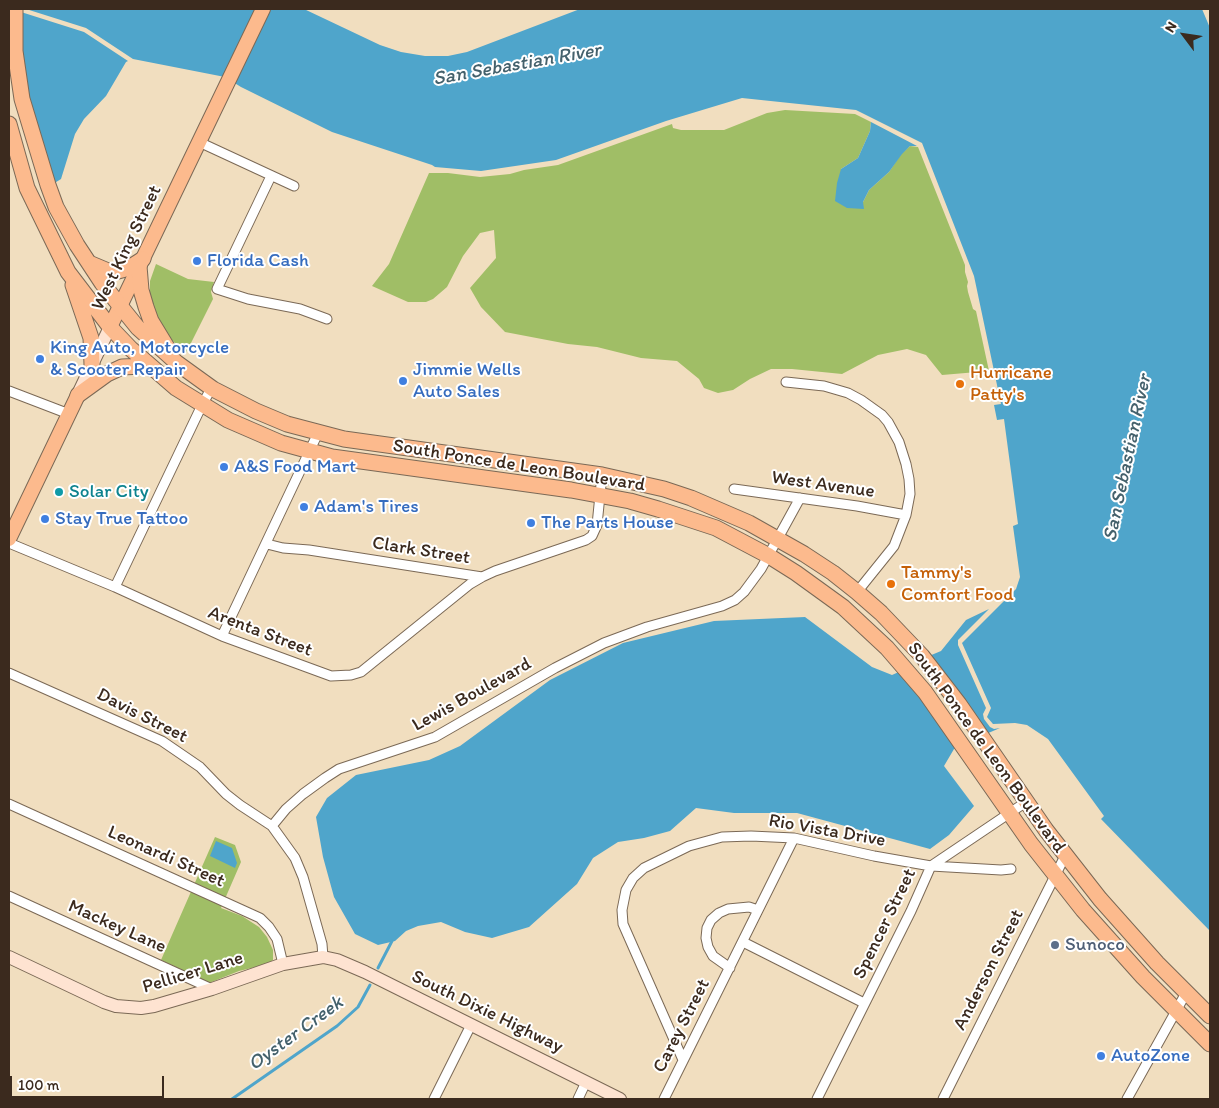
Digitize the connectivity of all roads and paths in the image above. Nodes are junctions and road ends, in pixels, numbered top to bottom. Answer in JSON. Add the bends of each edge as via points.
{"nodes":[{"id":1,"x":15,"y":9,"type":"edge"},
{"id":2,"x":263,"y":9,"type":"edge"},
{"id":3,"x":9,"y":124,"type":"edge"},
{"id":4,"x":199,"y":142,"type":"junction"},
{"id":5,"x":270,"y":176,"type":"junction"},
{"id":6,"x":294,"y":186,"type":"dead end"},
{"id":7,"x":89,"y":262,"type":"junction"},
{"id":8,"x":141,"y":263,"type":"junction"},
{"id":9,"x":68,"y":272,"type":"junction"},
{"id":10,"x":121,"y":307,"type":"junction"},
{"id":11,"x":327,"y":319,"type":"dead end"},
{"id":12,"x":110,"y":327,"type":"junction"},
{"id":13,"x":177,"y":363,"type":"junction"},
{"id":14,"x":92,"y":365,"type":"junction"},
{"id":15,"x":154,"y":370,"type":"junction"},
{"id":16,"x":786,"y":382,"type":"dead end"},
{"id":17,"x":212,"y":388,"type":"junction"},
{"id":18,"x":9,"y":391,"type":"edge"},
{"id":19,"x":78,"y":395,"type":"junction"},
{"id":20,"x":202,"y":405,"type":"junction"},
{"id":21,"x":69,"y":414,"type":"junction"},
{"id":22,"x":318,"y":433,"type":"junction"},
{"id":23,"x":310,"y":452,"type":"junction"},
{"id":24,"x":602,"y":475,"type":"junction"},
{"id":25,"x":734,"y":489,"type":"dead end"},
{"id":26,"x":600,"y":495,"type":"junction"},
{"id":27,"x":800,"y":498,"type":"junction"},
{"id":28,"x":906,"y":515,"type":"junction"},
{"id":29,"x":779,"y":538,"type":"junction"},
{"id":30,"x":9,"y":541,"type":"edge"},
{"id":31,"x":267,"y":544,"type":"junction"},
{"id":32,"x":769,"y":556,"type":"junction"},
{"id":33,"x":482,"y":577,"type":"junction"},
{"id":34,"x":115,"y":588,"type":"junction"},
{"id":35,"x":857,"y":592,"type":"junction"},
{"id":36,"x":222,"y":636,"type":"junction"},
{"id":37,"x":9,"y":673,"type":"edge"},
{"id":38,"x":1026,"y":802,"type":"junction"},
{"id":39,"x":9,"y":804,"type":"edge"},
{"id":40,"x":1010,"y":814,"type":"junction"},
{"id":41,"x":272,"y":826,"type":"junction"},
{"id":42,"x":794,"y":838,"type":"junction"},
{"id":43,"x":1065,"y":856,"type":"junction"},
{"id":44,"x":931,"y":866,"type":"junction"},
{"id":45,"x":1012,"y":869,"type":"dead end"},
{"id":46,"x":1055,"y":875,"type":"junction"},
{"id":47,"x":9,"y":896,"type":"edge"},
{"id":48,"x":758,"y":910,"type":"junction"},
{"id":49,"x":743,"y":942,"type":"junction"},
{"id":50,"x":9,"y":957,"type":"edge"},
{"id":51,"x":323,"y":957,"type":"junction"},
{"id":52,"x":337,"y":960,"type":"joint"},
{"id":53,"x":283,"y":964,"type":"junction"},
{"id":54,"x":730,"y":968,"type":"junction"},
{"id":55,"x":212,"y":989,"type":"junction"},
{"id":56,"x":1186,"y":993,"type":"junction"},
{"id":57,"x":864,"y":1003,"type":"junction"},
{"id":58,"x":1176,"y":1011,"type":"junction"},
{"id":59,"x":1210,"y":1016,"type":"edge"},
{"id":60,"x":471,"y":1025,"type":"junction"},
{"id":61,"x":1210,"y":1044,"type":"edge"},
{"id":62,"x":683,"y":1060,"type":"junction"},
{"id":63,"x":586,"y":1082,"type":"junction"},
{"id":64,"x":434,"y":1099,"type":"edge"},
{"id":65,"x":578,"y":1099,"type":"edge"},
{"id":66,"x":620,"y":1099,"type":"edge"},
{"id":67,"x":664,"y":1099,"type":"edge"},
{"id":68,"x":817,"y":1099,"type":"edge"},
{"id":69,"x":943,"y":1099,"type":"edge"},
{"id":70,"x":1127,"y":1099,"type":"edge"}],
"edges":[{"from":1,"to":7,"type":"highway","name":"South Ponce de Leon Boulevard","via":[[15,51],[22,99],[56,207]]},
{"from":2,"to":4,"type":"main road","name":"West King Street"},
{"from":3,"to":9,"type":"highway","via":[[27,188]]},
{"from":4,"to":5,"type":"street"},
{"from":4,"to":8,"type":"main road","name":"West King Street"},
{"from":5,"to":6,"type":"street"},
{"from":5,"to":11,"type":"street","via":[[218,289]]},
{"from":7,"to":8,"type":"highway","via":[[108,271]]},
{"from":7,"to":10,"type":"highway","name":"South Ponce de Leon Boulevard"},
{"from":8,"to":10,"type":"main road","name":"West King Street"},
{"from":8,"to":13,"type":"highway","via":[[141,290],[146,307]]},
{"from":9,"to":12,"type":"highway","name":"South Ponce de Leon Boulevard"},
{"from":9,"to":14,"type":"highway","via":[[91,338]]},
{"from":10,"to":12,"type":"main road","name":"West King Street"},
{"from":10,"to":13,"type":"highway","name":"South Ponce de Leon Boulevard"},
{"from":12,"to":14,"type":"main road","name":"West King Street"},
{"from":12,"to":15,"type":"highway","name":"South Ponce de Leon Boulevard"},
{"from":13,"to":17,"type":"highway","name":"South Ponce de Leon Boulevard"},
{"from":14,"to":19,"type":"main road","name":"West King Street"},
{"from":15,"to":19,"type":"highway","via":[[143,366],[122,367]]},
{"from":15,"to":20,"type":"highway","name":"South Ponce de Leon Boulevard"},
{"from":16,"to":28,"type":"street","via":[[824,386],[848,393],[876,410],[888,422],[906,464],[910,494]]},
{"from":17,"to":20,"type":"street"},
{"from":17,"to":22,"type":"highway","name":"South Ponce de Leon Boulevard","via":[[262,414]]},
{"from":18,"to":21,"type":"street"},
{"from":19,"to":21,"type":"main road","name":"West King Street"},
{"from":20,"to":23,"type":"highway","name":"South Ponce de Leon Boulevard","via":[[253,433]]},
{"from":20,"to":34,"type":"street"},
{"from":21,"to":30,"type":"main road","name":"West King Street"},
{"from":22,"to":23,"type":"street"},
{"from":22,"to":24,"type":"highway","name":"South Ponce de Leon Boulevard"},
{"from":23,"to":26,"type":"highway","name":"South Ponce de Leon Boulevard","via":[[359,462]]},
{"from":23,"to":31,"type":"street"},
{"from":24,"to":26,"type":"street","name":"Clark Street"},
{"from":24,"to":29,"type":"highway","name":"South Ponce de Leon Boulevard","via":[[691,498]]},
{"from":25,"to":27,"type":"street","name":"West Avenue"},
{"from":26,"to":32,"type":"highway","name":"South Ponce de Leon Boulevard","via":[[658,508],[716,528]]},
{"from":26,"to":33,"type":"street","name":"Clark Street","via":[[597,526],[592,536]]},
{"from":27,"to":28,"type":"street","name":"West Avenue"},
{"from":27,"to":29,"type":"street","name":"Lewis Boulevard"},
{"from":28,"to":35,"type":"street","via":[[894,546]]},
{"from":29,"to":32,"type":"street","name":"Lewis Boulevard"},
{"from":29,"to":35,"type":"highway","name":"South Ponce de Leon Boulevard"},
{"from":30,"to":34,"type":"street","name":"Arenta Street"},
{"from":31,"to":33,"type":"street","name":"Clark Street"},
{"from":31,"to":36,"type":"street"},
{"from":32,"to":40,"type":"highway","name":"South Ponce de Leon Boulevard","via":[[843,607],[887,648],[925,692]]},
{"from":32,"to":41,"type":"street","name":"Lewis Boulevard","via":[[752,583],[735,600],[604,643],[435,737],[339,769],[297,799]]},
{"from":33,"to":36,"type":"street","name":"Arenta Street","via":[[361,672],[351,675],[321,674]]},
{"from":34,"to":36,"type":"street","name":"Arenta Street"},
{"from":35,"to":38,"type":"highway","name":"South Ponce de Leon Boulevard","via":[[922,656]]},
{"from":37,"to":41,"type":"street","name":"Davis Street","via":[[162,741],[200,768],[240,805]]},
{"from":38,"to":40,"type":"street","name":"Spencer Street"},
{"from":38,"to":43,"type":"highway","name":"South Ponce de Leon Boulevard"},
{"from":39,"to":53,"type":"street","name":"Leonardi Street","via":[[260,918],[277,939]]},
{"from":40,"to":44,"type":"street","name":"Spencer Street"},
{"from":40,"to":46,"type":"highway","name":"South Ponce de Leon Boulevard"},
{"from":41,"to":51,"type":"street","via":[[295,858],[303,877]]},
{"from":42,"to":44,"type":"street","name":"Rio Vista Drive"},
{"from":42,"to":48,"type":"street","name":"Carey Street"},
{"from":42,"to":62,"type":"street","name":"Rio Vista Drive","via":[[722,837],[690,846],[644,868],[626,890],[622,903],[623,924]]},
{"from":43,"to":46,"type":"street","name":"Anderson Street"},
{"from":43,"to":56,"type":"highway","name":"South Ponce de Leon Boulevard","via":[[1130,934]]},
{"from":44,"to":45,"type":"street","name":"Rio Vista Drive"},
{"from":44,"to":57,"type":"street","name":"Spencer Street"},
{"from":46,"to":58,"type":"highway","name":"South Ponce de Leon Boulevard","via":[[1113,945]]},
{"from":46,"to":69,"type":"street","name":"Anderson Street"},
{"from":47,"to":55,"type":"street","name":"Mackey Lane"},
{"from":48,"to":49,"type":"street","name":"Carey Street"},
{"from":48,"to":54,"type":"street","name":"Carey Street","via":[[733,908],[719,913],[707,928],[706,938],[712,956]]},
{"from":49,"to":54,"type":"street","name":"Carey Street"},
{"from":49,"to":57,"type":"street"},
{"from":50,"to":55,"type":"main road","name":"Pellicer Lane","via":[[104,1002],[129,1008],[154,1006]]},
{"from":51,"to":52,"type":"main road","name":"Pellicer Lane"},
{"from":51,"to":53,"type":"main road","name":"Pellicer Lane"},
{"from":52,"to":60,"type":"main road","name":"South Dixie Highway"},
{"from":53,"to":55,"type":"main road","name":"Pellicer Lane"},
{"from":54,"to":62,"type":"street","name":"Carey Street"},
{"from":56,"to":58,"type":"street"},
{"from":56,"to":59,"type":"highway","name":"South Ponce de Leon Boulevard"},
{"from":57,"to":68,"type":"street","name":"Spencer Street"},
{"from":58,"to":61,"type":"highway","name":"South Ponce de Leon Boulevard"},
{"from":58,"to":70,"type":"street"},
{"from":60,"to":63,"type":"main road","name":"South Dixie Highway"},
{"from":60,"to":64,"type":"street"},
{"from":62,"to":67,"type":"street","name":"Carey Street"},
{"from":63,"to":65,"type":"street"},
{"from":63,"to":66,"type":"main road","name":"South Dixie Highway"}]}
